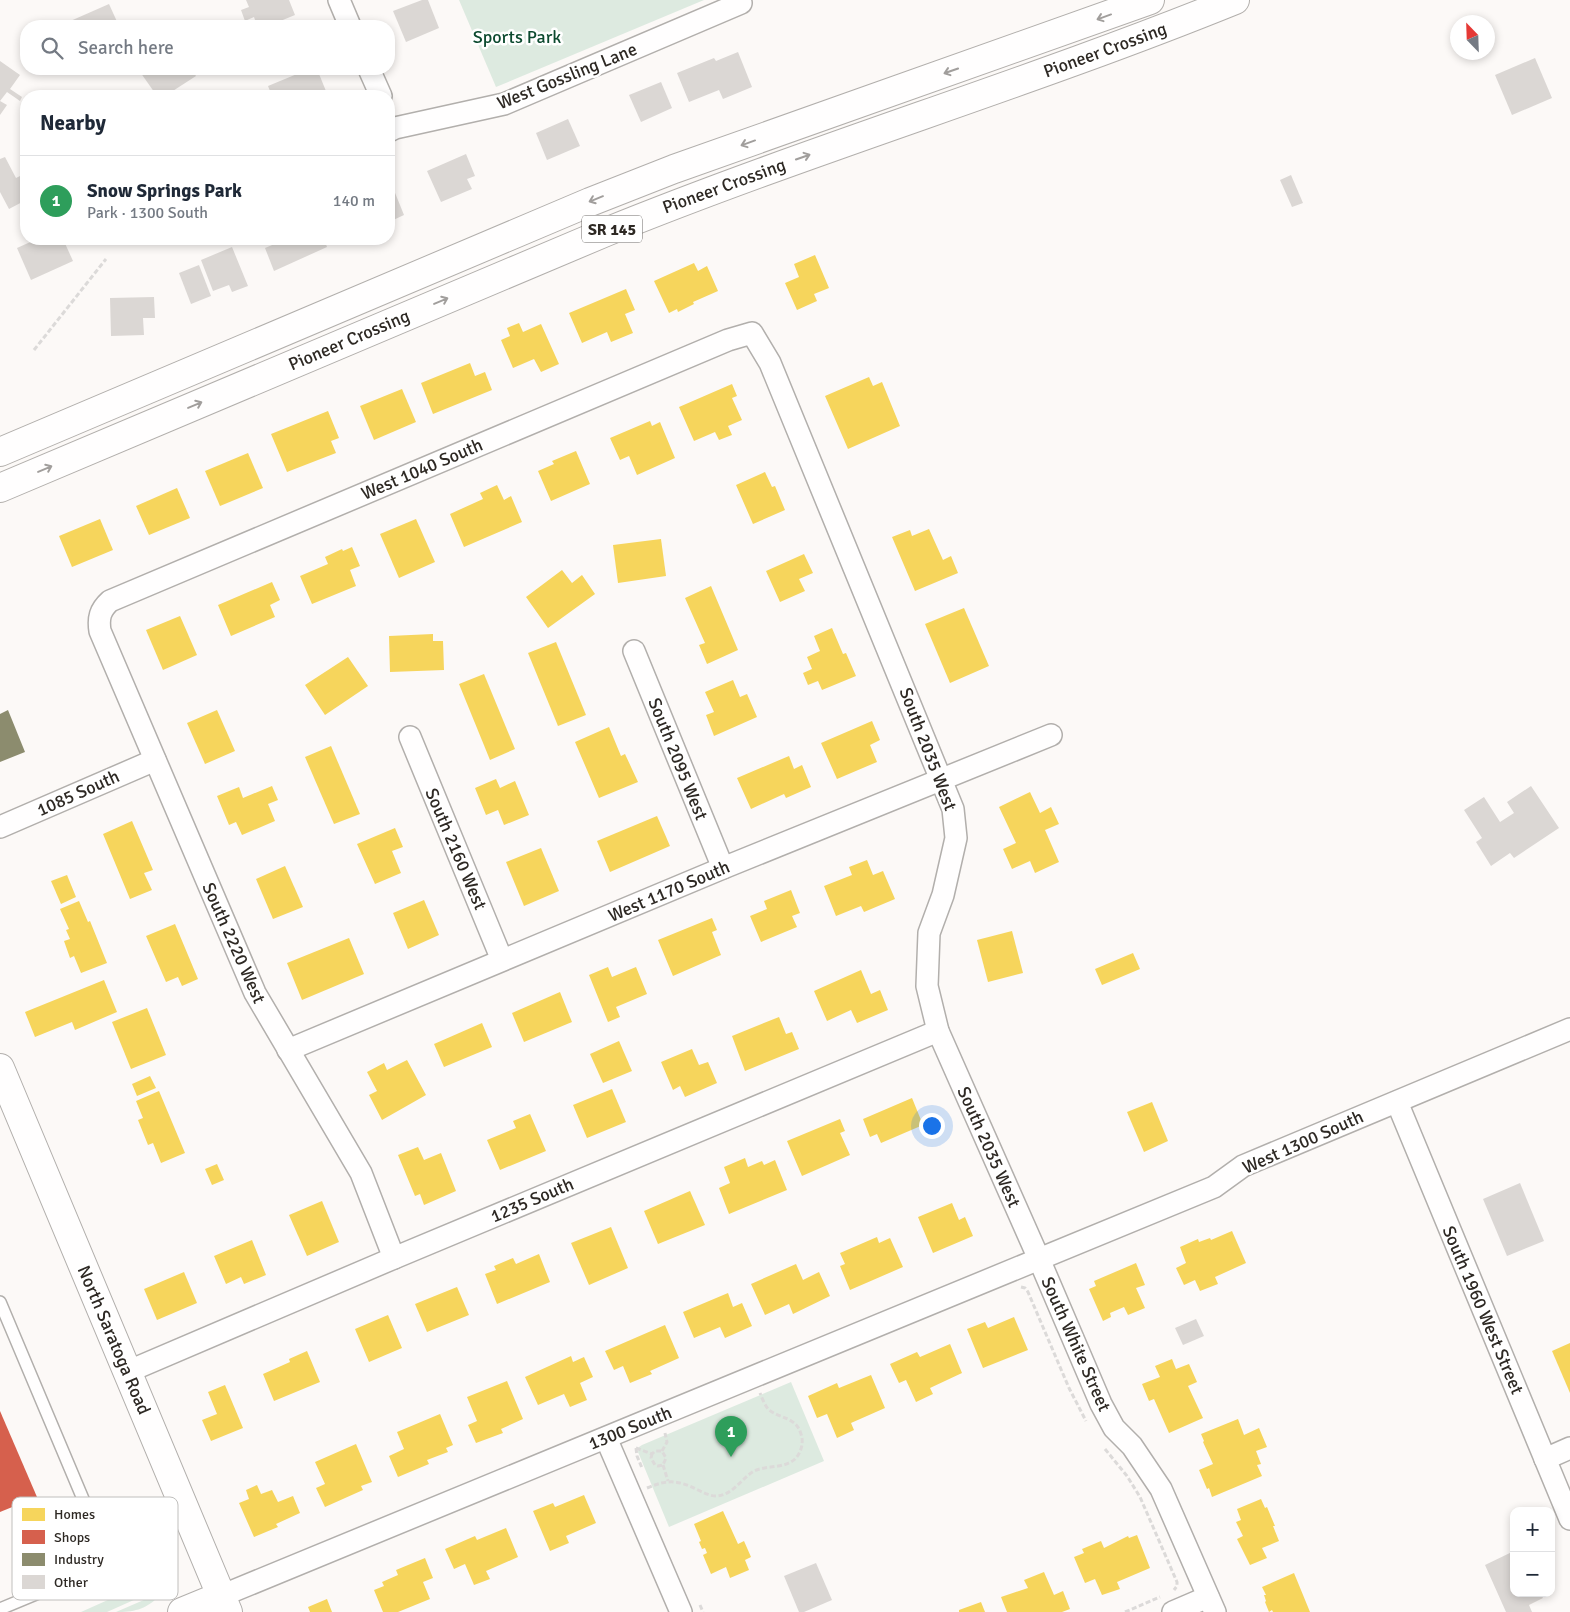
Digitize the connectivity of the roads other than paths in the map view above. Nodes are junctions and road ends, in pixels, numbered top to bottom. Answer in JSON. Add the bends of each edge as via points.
{"nodes":[{"id":1,"x":339,"y":0,"type":"edge"},
{"id":2,"x":1150,"y":0,"type":"edge"},
{"id":3,"x":1235,"y":0,"type":"edge"},
{"id":4,"x":741,"y":3,"type":"dead end"},
{"id":5,"x":347,"y":20,"type":"edge"},
{"id":6,"x":372,"y":75,"type":"edge"},
{"id":7,"x":378,"y":90,"type":"edge"},
{"id":8,"x":395,"y":123,"type":"edge"},
{"id":9,"x":752,"y":333,"type":"joint"},
{"id":10,"x":0,"y":452,"type":"edge"},
{"id":11,"x":0,"y":488,"type":"edge"},
{"id":12,"x":99,"y":616,"type":"joint"},
{"id":13,"x":634,"y":651,"type":"dead end"},
{"id":14,"x":1051,"y":735,"type":"dead end"},
{"id":15,"x":410,"y":737,"type":"dead end"},
{"id":16,"x":155,"y":760,"type":"junction"},
{"id":17,"x":942,"y":778,"type":"junction"},
{"id":18,"x":0,"y":827,"type":"edge"},
{"id":19,"x":723,"y":868,"type":"junction"},
{"id":20,"x":502,"y":960,"type":"junction"},
{"id":21,"x":1570,"y":1029,"type":"edge"},
{"id":22,"x":938,"y":1031,"type":"junction"},
{"id":23,"x":288,"y":1050,"type":"junction"},
{"id":24,"x":0,"y":1068,"type":"edge"},
{"id":25,"x":1397,"y":1102,"type":"junction"},
{"id":26,"x":394,"y":1258,"type":"junction"},
{"id":27,"x":1039,"y":1258,"type":"junction"},
{"id":28,"x":0,"y":1302,"type":"edge"},
{"id":29,"x":127,"y":1372,"type":"junction"},
{"id":30,"x":606,"y":1438,"type":"junction"},
{"id":31,"x":1570,"y":1448,"type":"edge"},
{"id":32,"x":1545,"y":1459,"type":"junction"},
{"id":33,"x":82,"y":1497,"type":"edge"},
{"id":34,"x":1570,"y":1519,"type":"edge"},
{"id":35,"x":22,"y":1600,"type":"edge"},
{"id":36,"x":1169,"y":1600,"type":"edge"},
{"id":37,"x":224,"y":1604,"type":"edge"},
{"id":38,"x":1212,"y":1605,"type":"edge"},
{"id":39,"x":0,"y":1609,"type":"edge"},
{"id":40,"x":182,"y":1612,"type":"edge"},
{"id":41,"x":681,"y":1612,"type":"edge"}],
"edges":[{"from":1,"to":5,"type":"street"},
{"from":2,"to":10,"type":"main road","name":"Pioneer Crossing","number":"SR 145","one_way":true,"via":[[590,202]]},
{"from":11,"to":3,"type":"main road","name":"Pioneer Crossing","number":"SR 145","one_way":true,"via":[[687,199],[1115,47]]},
{"from":4,"to":8,"type":"street","name":"West Gossling Lane","via":[[504,104]]},
{"from":6,"to":7,"type":"street"},
{"from":9,"to":12,"type":"street","name":"West 1040 South","via":[[728,340],[110,601]]},
{"from":9,"to":17,"type":"street","name":"South 2035 West","via":[[770,363]]},
{"from":12,"to":16,"type":"street","name":"South 2220 West","via":[[100,631]]},
{"from":13,"to":19,"type":"street","name":"South 2095 West"},
{"from":14,"to":17,"type":"street","name":"West 1170 South"},
{"from":15,"to":20,"type":"street","name":"South 2160 West"},
{"from":16,"to":18,"type":"street","name":"1085 South"},
{"from":16,"to":23,"type":"street","name":"South 2220 West","via":[[255,993]]},
{"from":17,"to":19,"type":"street","name":"West 1170 South"},
{"from":17,"to":22,"type":"street","name":"South 2035 West","via":[[953,809],[956,838],[943,895],[928,933],[927,986]]},
{"from":19,"to":20,"type":"street","name":"West 1170 South"},
{"from":20,"to":23,"type":"street","name":"West 1170 South"},
{"from":21,"to":25,"type":"street","name":"West 1300 South"},
{"from":22,"to":26,"type":"street","name":"1235 South"},
{"from":22,"to":27,"type":"street","name":"South 2035 West"},
{"from":23,"to":26,"type":"street","name":"South 2220 West","via":[[361,1173]]},
{"from":24,"to":29,"type":"main road","name":"North Saratoga Road"},
{"from":25,"to":27,"type":"street","name":"West 1300 South","via":[[1243,1166],[1214,1187]]},
{"from":25,"to":32,"type":"street","name":"South 1960 West Street"},
{"from":26,"to":29,"type":"street","name":"1235 South"},
{"from":27,"to":30,"type":"street","name":"1300 South"},
{"from":27,"to":38,"type":"street","name":"South White Street","via":[[1101,1404],[1114,1428],[1132,1446],[1161,1489]]},
{"from":28,"to":33,"type":"lane"},
{"from":29,"to":37,"type":"main road","name":"North Saratoga Road"},
{"from":30,"to":37,"type":"street","name":"1300 South"},
{"from":30,"to":41,"type":"street"},
{"from":31,"to":32,"type":"street"},
{"from":32,"to":34,"type":"street","name":"South 1960 West Street"},
{"from":35,"to":39,"type":"lane"},
{"from":36,"to":38,"type":"street"},
{"from":37,"to":40,"type":"main road"}]}
